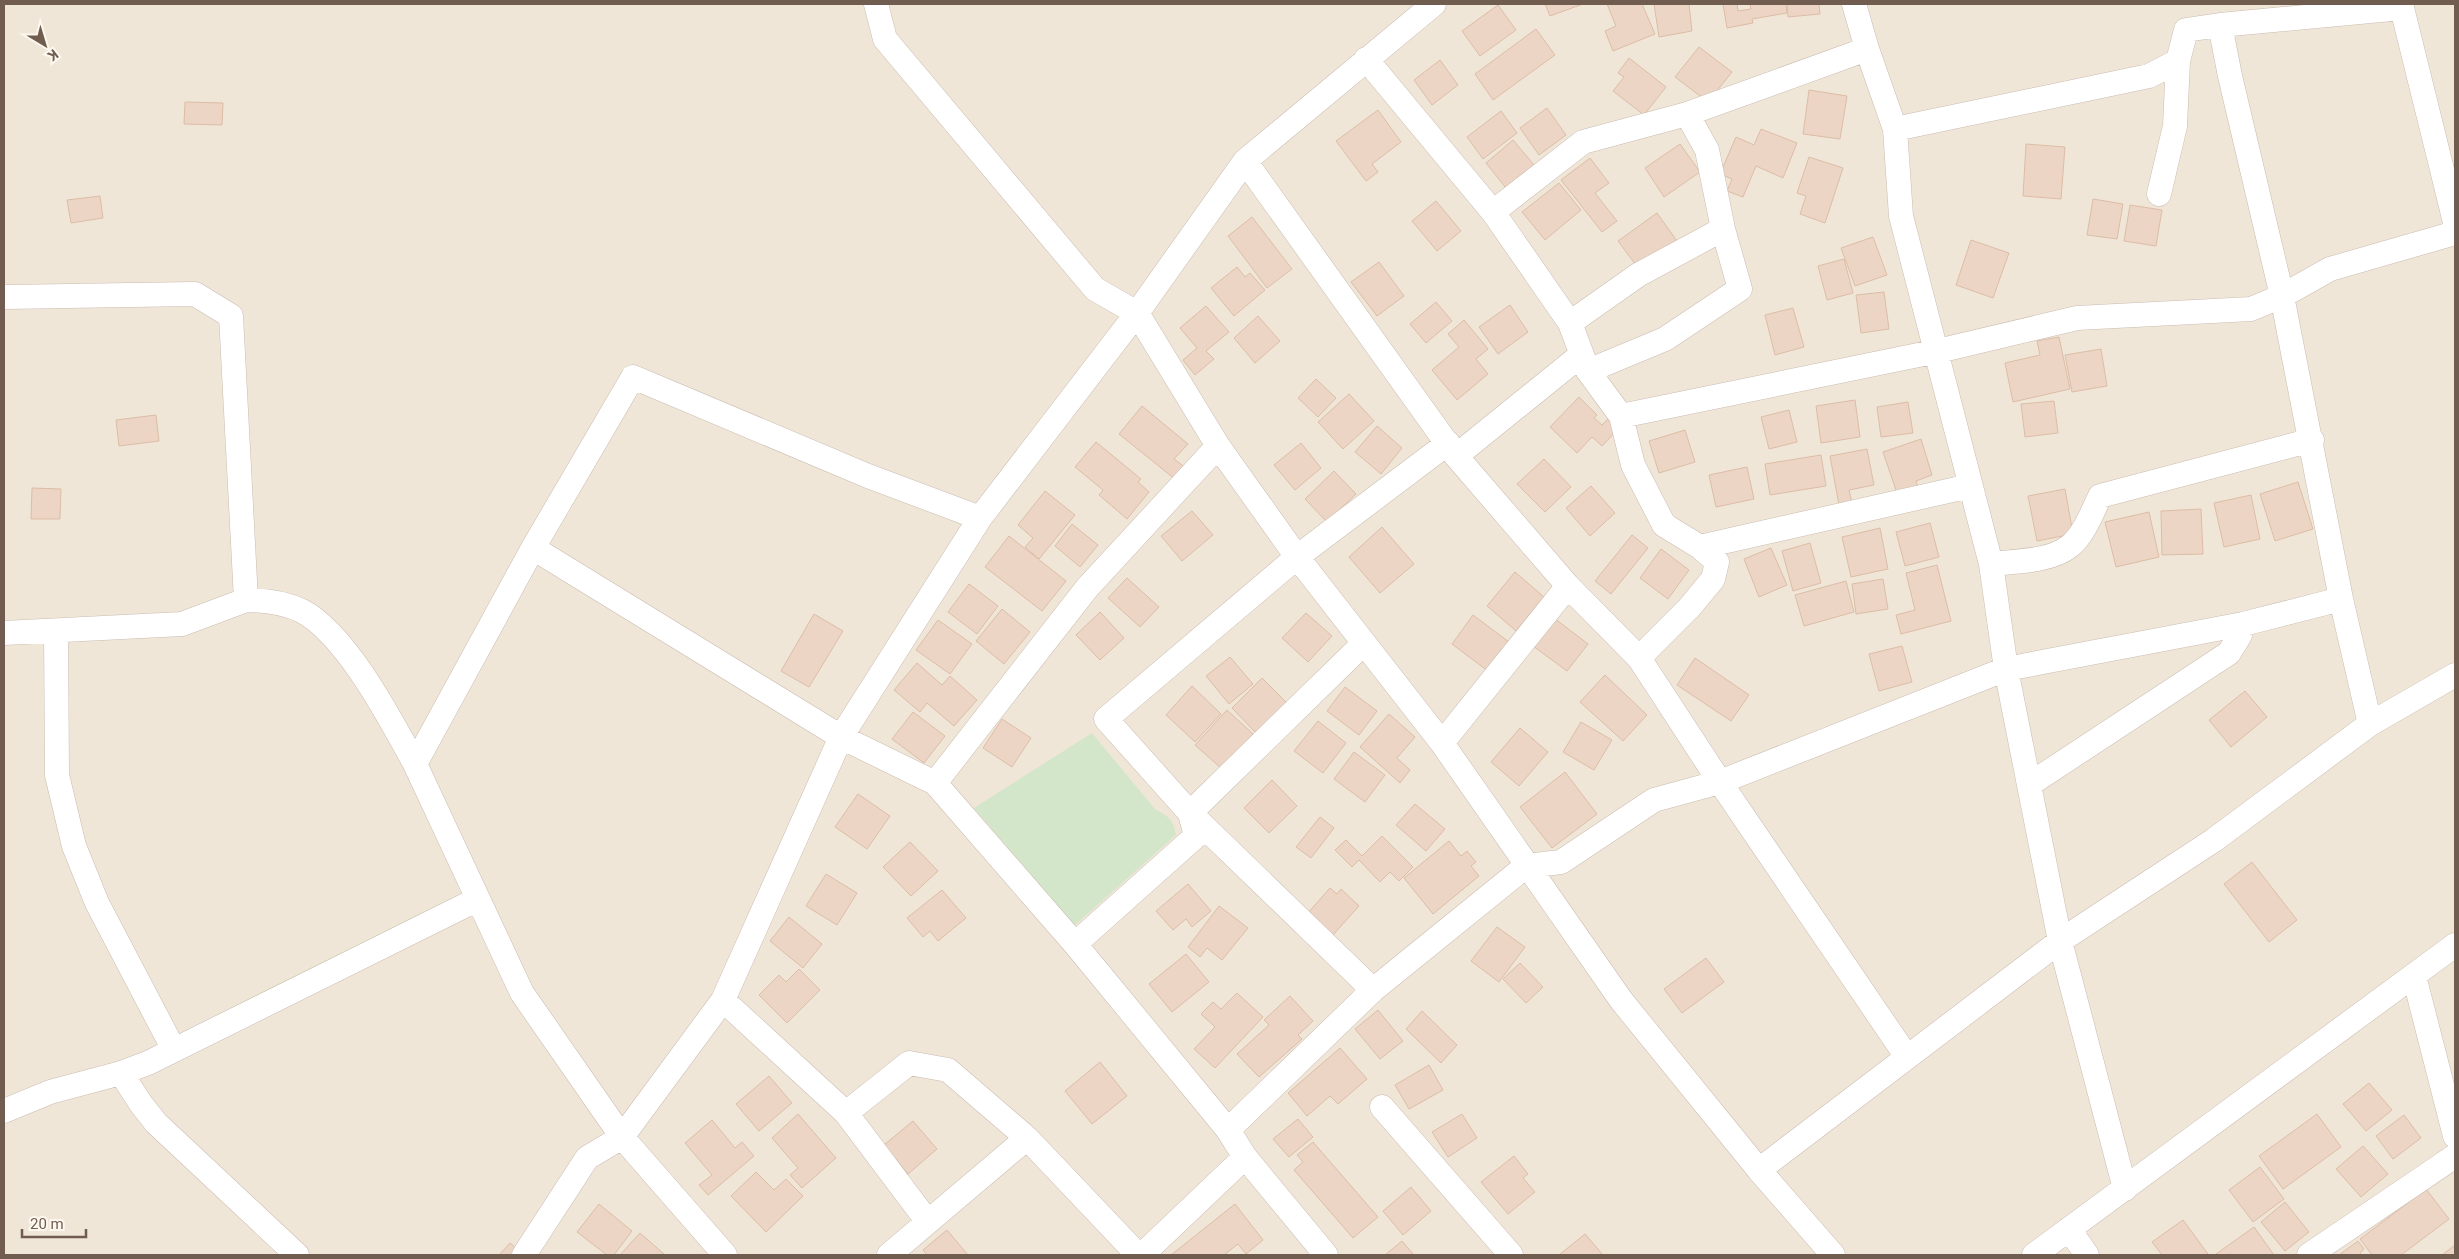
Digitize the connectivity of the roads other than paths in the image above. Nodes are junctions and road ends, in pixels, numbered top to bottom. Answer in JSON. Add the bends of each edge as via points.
{"nodes":[{"id":1,"x":876,"y":4,"type":"edge"},
{"id":2,"x":1434,"y":4,"type":"edge"},
{"id":3,"x":1854,"y":4,"type":"edge"},
{"id":4,"x":2401,"y":6,"type":"edge"},
{"id":5,"x":2220,"y":25,"type":"junction"},
{"id":6,"x":1867,"y":49,"type":"junction"},
{"id":7,"x":1366,"y":59,"type":"junction"},
{"id":8,"x":2178,"y":60,"type":"junction"},
{"id":9,"x":1686,"y":114,"type":"junction"},
{"id":10,"x":1895,"y":129,"type":"junction"},
{"id":11,"x":1245,"y":161,"type":"junction"},
{"id":12,"x":2159,"y":194,"type":"dead end"},
{"id":13,"x":1493,"y":212,"type":"junction"},
{"id":14,"x":2455,"y":222,"type":"edge"},
{"id":15,"x":1723,"y":229,"type":"junction"},
{"id":16,"x":2455,"y":233,"type":"edge"},
{"id":17,"x":2282,"y":296,"type":"junction"},
{"id":18,"x":4,"y":297,"type":"edge"},
{"id":19,"x":1137,"y":313,"type":"junction"},
{"id":20,"x":1570,"y":323,"type":"junction"},
{"id":21,"x":1938,"y":351,"type":"junction"},
{"id":22,"x":1585,"y":363,"type":"junction"},
{"id":23,"x":1621,"y":416,"type":"junction"},
{"id":24,"x":2312,"y":440,"type":"junction"},
{"id":25,"x":1218,"y":446,"type":"junction"},
{"id":26,"x":1452,"y":450,"type":"junction"},
{"id":27,"x":1970,"y":486,"type":"junction"},
{"id":28,"x":980,"y":518,"type":"junction"},
{"id":29,"x":1700,"y":547,"type":"junction"},
{"id":30,"x":533,"y":548,"type":"junction"},
{"id":31,"x":1297,"y":557,"type":"junction"},
{"id":32,"x":1991,"y":564,"type":"junction"},
{"id":33,"x":1568,"y":586,"type":"junction"},
{"id":34,"x":2341,"y":599,"type":"junction"},
{"id":35,"x":246,"y":600,"type":"junction"},
{"id":36,"x":2243,"y":624,"type":"junction"},
{"id":37,"x":56,"y":631,"type":"junction"},
{"id":38,"x":4,"y":633,"type":"edge"},
{"id":39,"x":1364,"y":644,"type":"junction"},
{"id":40,"x":1639,"y":658,"type":"junction"},
{"id":41,"x":2006,"y":669,"type":"junction"},
{"id":42,"x":2455,"y":676,"type":"edge"},
{"id":43,"x":2370,"y":724,"type":"junction"},
{"id":44,"x":841,"y":737,"type":"junction"},
{"id":45,"x":1442,"y":743,"type":"junction"},
{"id":46,"x":415,"y":764,"type":"junction"},
{"id":47,"x":1720,"y":782,"type":"junction"},
{"id":48,"x":935,"y":783,"type":"junction"},
{"id":49,"x":2030,"y":784,"type":"junction"},
{"id":50,"x":1190,"y":813,"type":"junction"},
{"id":51,"x":1526,"y":866,"type":"junction"},
{"id":52,"x":478,"y":899,"type":"junction"},
{"id":53,"x":2060,"y":941,"type":"junction"},
{"id":54,"x":1075,"y":944,"type":"junction"},
{"id":55,"x":2455,"y":945,"type":"edge"},
{"id":56,"x":2414,"y":976,"type":"junction"},
{"id":57,"x":1374,"y":990,"type":"junction"},
{"id":58,"x":723,"y":1000,"type":"junction"},
{"id":59,"x":174,"y":1050,"type":"junction"},
{"id":60,"x":1908,"y":1057,"type":"junction"},
{"id":61,"x":121,"y":1073,"type":"junction"},
{"id":62,"x":1382,"y":1107,"type":"dead end"},
{"id":63,"x":4,"y":1111,"type":"edge"},
{"id":64,"x":846,"y":1113,"type":"junction"},
{"id":65,"x":1228,"y":1130,"type":"junction"},
{"id":66,"x":2455,"y":1136,"type":"edge"},
{"id":67,"x":622,"y":1138,"type":"junction"},
{"id":68,"x":1026,"y":1138,"type":"junction"},
{"id":69,"x":2455,"y":1156,"type":"edge"},
{"id":70,"x":1245,"y":1157,"type":"junction"},
{"id":71,"x":1759,"y":1170,"type":"junction"},
{"id":72,"x":2125,"y":1189,"type":"junction"},
{"id":73,"x":928,"y":1222,"type":"junction"},
{"id":74,"x":2069,"y":1229,"type":"junction"},
{"id":75,"x":297,"y":1255,"type":"edge"},
{"id":76,"x":524,"y":1255,"type":"edge"},
{"id":77,"x":726,"y":1255,"type":"edge"},
{"id":78,"x":889,"y":1255,"type":"edge"},
{"id":79,"x":1140,"y":1255,"type":"edge"},
{"id":80,"x":1326,"y":1255,"type":"edge"},
{"id":81,"x":1511,"y":1255,"type":"edge"},
{"id":82,"x":1833,"y":1255,"type":"edge"},
{"id":83,"x":2034,"y":1255,"type":"edge"},
{"id":84,"x":2087,"y":1255,"type":"edge"},
{"id":85,"x":2309,"y":1255,"type":"edge"}],
"edges":[{"from":1,"to":19,"type":"street","via":[[885,39],[1094,289]]},
{"from":2,"to":7,"type":"street"},
{"from":3,"to":6,"type":"street"},
{"from":4,"to":5,"type":"street"},
{"from":4,"to":14,"type":"street"},
{"from":5,"to":8,"type":"street","via":[[2186,30]]},
{"from":5,"to":17,"type":"street"},
{"from":6,"to":9,"type":"street"},
{"from":6,"to":10,"type":"street"},
{"from":7,"to":11,"type":"street"},
{"from":7,"to":13,"type":"street"},
{"from":8,"to":10,"type":"street","via":[[2149,76]]},
{"from":8,"to":12,"type":"street","via":[[2174,126]]},
{"from":9,"to":13,"type":"street","via":[[1583,142]]},
{"from":9,"to":15,"type":"street","via":[[1707,150]]},
{"from":10,"to":21,"type":"street","via":[[1901,216]]},
{"from":11,"to":19,"type":"street"},
{"from":11,"to":26,"type":"street"},
{"from":13,"to":20,"type":"street"},
{"from":15,"to":20,"type":"street","via":[[1638,275]]},
{"from":15,"to":22,"type":"street","via":[[1740,289],[1666,339]]},
{"from":16,"to":17,"type":"street","via":[[2330,269]]},
{"from":17,"to":21,"type":"street","via":[[2250,309],[2077,318]]},
{"from":17,"to":24,"type":"street"},
{"from":18,"to":35,"type":"street","via":[[195,294],[232,316]]},
{"from":19,"to":25,"type":"street"},
{"from":19,"to":28,"type":"street"},
{"from":20,"to":22,"type":"street"},
{"from":21,"to":23,"type":"street"},
{"from":21,"to":27,"type":"street"},
{"from":22,"to":23,"type":"street"},
{"from":22,"to":26,"type":"street"},
{"from":23,"to":29,"type":"street","via":[[1633,465],[1664,525]]},
{"from":24,"to":32,"type":"street","via":[[2100,496],[2086,525],[2070,546],[2048,556]]},
{"from":24,"to":34,"type":"street"},
{"from":25,"to":31,"type":"street"},
{"from":25,"to":48,"type":"street","via":[[1088,588]]},
{"from":26,"to":31,"type":"street"},
{"from":26,"to":33,"type":"street"},
{"from":27,"to":29,"type":"street"},
{"from":27,"to":32,"type":"street"},
{"from":28,"to":30,"type":"street","via":[[868,476],[633,377]]},
{"from":28,"to":44,"type":"street"},
{"from":29,"to":40,"type":"street","via":[[1717,562],[1713,579]]},
{"from":30,"to":44,"type":"street"},
{"from":30,"to":46,"type":"street"},
{"from":31,"to":39,"type":"street"},
{"from":31,"to":50,"type":"street","via":[[1106,720]]},
{"from":32,"to":41,"type":"street"},
{"from":33,"to":40,"type":"street"},
{"from":33,"to":45,"type":"street"},
{"from":34,"to":36,"type":"street"},
{"from":34,"to":43,"type":"street"},
{"from":35,"to":37,"type":"street","via":[[182,624]]},
{"from":35,"to":46,"type":"street","via":[[288,605],[309,615],[327,630],[368,686]]},
{"from":36,"to":41,"type":"street"},
{"from":36,"to":49,"type":"street","via":[[2229,653]]},
{"from":37,"to":38,"type":"street"},
{"from":37,"to":59,"type":"street","via":[[57,775],[69,828],[97,903]]},
{"from":39,"to":45,"type":"street"},
{"from":39,"to":50,"type":"street"},
{"from":40,"to":47,"type":"street"},
{"from":41,"to":47,"type":"street"},
{"from":41,"to":49,"type":"street"},
{"from":42,"to":43,"type":"street"},
{"from":43,"to":53,"type":"street","via":[[2214,840]]},
{"from":44,"to":48,"type":"street"},
{"from":44,"to":58,"type":"street"},
{"from":45,"to":51,"type":"street"},
{"from":46,"to":52,"type":"street"},
{"from":47,"to":51,"type":"street","via":[[1654,800],[1561,862]]},
{"from":47,"to":60,"type":"street"},
{"from":48,"to":54,"type":"street"},
{"from":49,"to":53,"type":"street"},
{"from":50,"to":54,"type":"street","via":[[1196,836]]},
{"from":50,"to":57,"type":"street"},
{"from":51,"to":57,"type":"street"},
{"from":51,"to":71,"type":"street","via":[[1621,1000]]},
{"from":52,"to":59,"type":"street"},
{"from":52,"to":67,"type":"street","via":[[522,993]]},
{"from":53,"to":60,"type":"street"},
{"from":53,"to":72,"type":"street"},
{"from":54,"to":65,"type":"street"},
{"from":55,"to":56,"type":"street"},
{"from":56,"to":66,"type":"street"},
{"from":56,"to":72,"type":"street"},
{"from":57,"to":65,"type":"street"},
{"from":58,"to":64,"type":"street"},
{"from":58,"to":67,"type":"street"},
{"from":59,"to":61,"type":"street"},
{"from":60,"to":71,"type":"street"},
{"from":61,"to":63,"type":"street","via":[[72,1084]]},
{"from":61,"to":75,"type":"street","via":[[156,1123]]},
{"from":62,"to":81,"type":"street"},
{"from":64,"to":68,"type":"street","via":[[909,1063],[948,1070]]},
{"from":64,"to":73,"type":"street"},
{"from":65,"to":70,"type":"street"},
{"from":67,"to":76,"type":"street","via":[[588,1158]]},
{"from":67,"to":77,"type":"street"},
{"from":68,"to":73,"type":"street"},
{"from":68,"to":79,"type":"street"},
{"from":69,"to":85,"type":"street"},
{"from":70,"to":79,"type":"street"},
{"from":70,"to":80,"type":"street"},
{"from":71,"to":82,"type":"street"},
{"from":72,"to":74,"type":"street"},
{"from":73,"to":78,"type":"street"},
{"from":74,"to":83,"type":"street"},
{"from":74,"to":84,"type":"street"}]}
